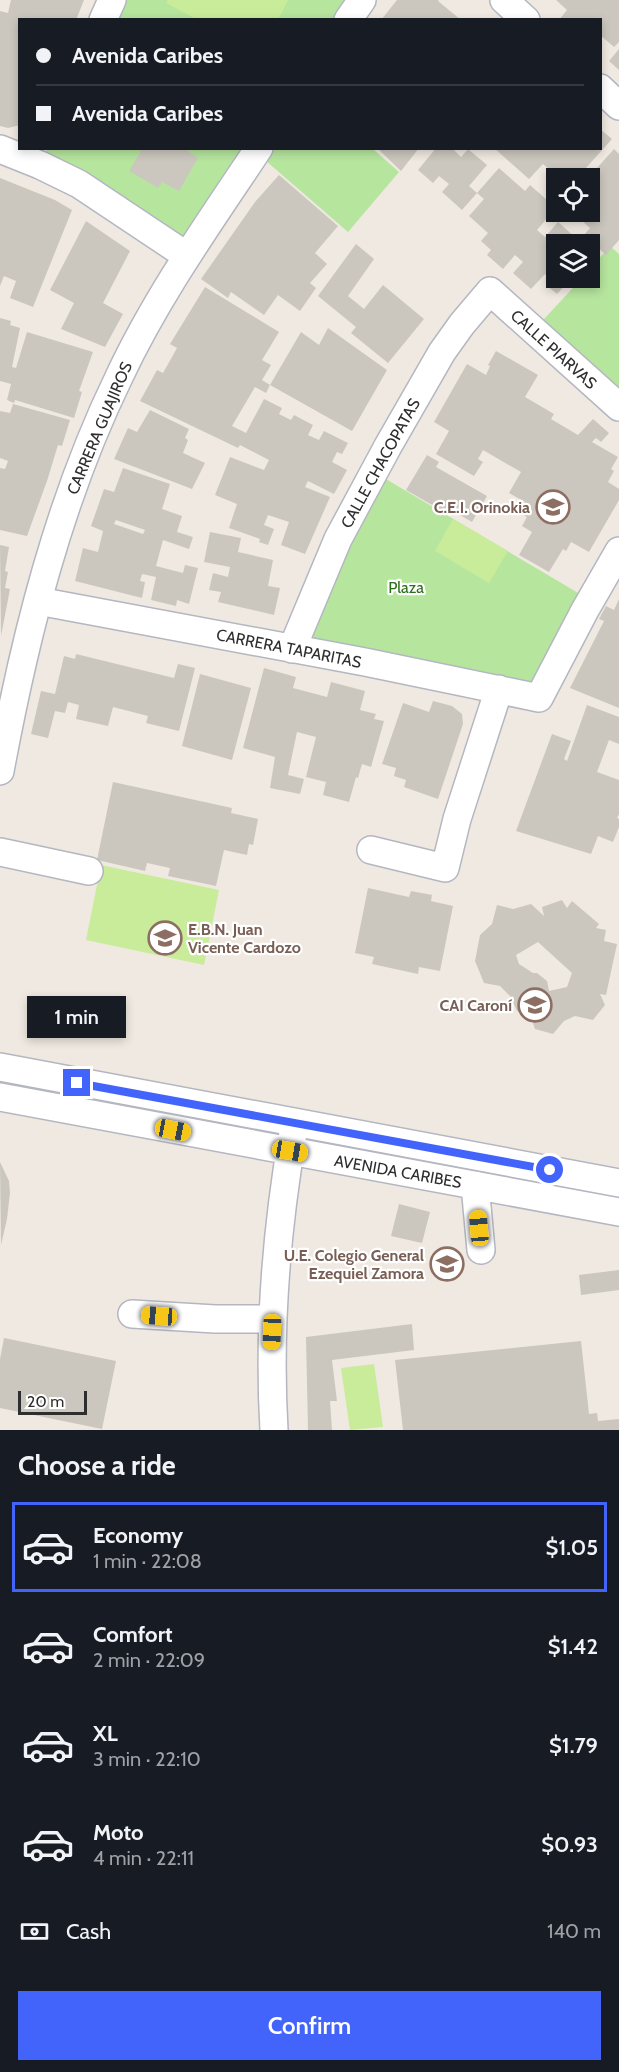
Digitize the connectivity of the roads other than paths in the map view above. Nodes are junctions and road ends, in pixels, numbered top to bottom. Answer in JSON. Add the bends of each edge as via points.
{"nodes":[{"id":1,"x":112,"y":0,"type":"edge"},
{"id":2,"x":362,"y":0,"type":"edge"},
{"id":3,"x":504,"y":0,"type":"edge"},
{"id":4,"x":104,"y":18,"type":"edge"},
{"id":5,"x":349,"y":18,"type":"edge"},
{"id":6,"x":524,"y":18,"type":"edge"},
{"id":7,"x":602,"y":90,"type":"edge"},
{"id":8,"x":619,"y":105,"type":"edge"},
{"id":9,"x":0,"y":149,"type":"edge"},
{"id":10,"x":257,"y":150,"type":"edge"},
{"id":11,"x":44,"y":157,"type":"edge"},
{"id":12,"x":187,"y":256,"type":"junction"},
{"id":13,"x":490,"y":291,"type":"joint"},
{"id":14,"x":619,"y":407,"type":"edge"},
{"id":15,"x":619,"y":551,"type":"edge"},
{"id":16,"x":38,"y":601,"type":"junction"},
{"id":17,"x":292,"y":649,"type":"junction"},
{"id":18,"x":499,"y":689,"type":"junction"},
{"id":19,"x":7,"y":706,"type":"edge"},
{"id":20,"x":0,"y":771,"type":"edge"},
{"id":21,"x":371,"y":850,"type":"dead end"},
{"id":22,"x":0,"y":852,"type":"edge"},
{"id":23,"x":89,"y":871,"type":"dead end"},
{"id":24,"x":0,"y":1067,"type":"edge"},
{"id":25,"x":0,"y":1097,"type":"edge"},
{"id":26,"x":295,"y":1123,"type":"junction"},
{"id":27,"x":290,"y":1151,"type":"junction"},
{"id":28,"x":619,"y":1183,"type":"edge"},
{"id":29,"x":475,"y":1185,"type":"junction"},
{"id":30,"x":619,"y":1212,"type":"edge"},
{"id":31,"x":481,"y":1250,"type":"dead end"},
{"id":32,"x":132,"y":1314,"type":"dead end"},
{"id":33,"x":273,"y":1319,"type":"junction"},
{"id":34,"x":274,"y":1430,"type":"edge"}],
"edges":[{"from":1,"to":4,"type":"street"},
{"from":2,"to":5,"type":"street"},
{"from":3,"to":6,"type":"street"},
{"from":7,"to":8,"type":"street"},
{"from":9,"to":11,"type":"street"},
{"from":10,"to":12,"type":"street","name":"CARRERA GUAJIROS"},
{"from":11,"to":12,"type":"street"},
{"from":12,"to":16,"type":"street","name":"CARRERA GUAJIROS","via":[[138,338],[103,411],[72,490]]},
{"from":13,"to":14,"type":"street","name":"CALLE PIARVAS"},
{"from":13,"to":17,"type":"street","name":"CALLE CHACOPATAS","via":[[442,352],[388,446],[338,539]]},
{"from":15,"to":18,"type":"street","name":"CARRERA TAPARITAS","via":[[539,698]]},
{"from":16,"to":17,"type":"street","name":"CARRERA TAPARITAS"},
{"from":16,"to":19,"type":"street","name":"CARRERA GUAJIROS"},
{"from":17,"to":18,"type":"street","name":"CARRERA TAPARITAS"},
{"from":18,"to":21,"type":"street","via":[[445,868]]},
{"from":19,"to":20,"type":"street","name":"CARRERA GUAJIROS"},
{"from":22,"to":23,"type":"street"},
{"from":24,"to":26,"type":"street","name":"AVENIDA CARIBES"},
{"from":25,"to":27,"type":"street","name":"AVENIDA CARIBES"},
{"from":26,"to":27,"type":"street"},
{"from":26,"to":28,"type":"street","name":"AVENIDA CARIBES"},
{"from":27,"to":29,"type":"street","name":"AVENIDA CARIBES"},
{"from":27,"to":33,"type":"street","via":[[278,1235]]},
{"from":29,"to":30,"type":"street","name":"AVENIDA CARIBES"},
{"from":29,"to":31,"type":"street"},
{"from":32,"to":33,"type":"street"},
{"from":33,"to":34,"type":"street"}]}
